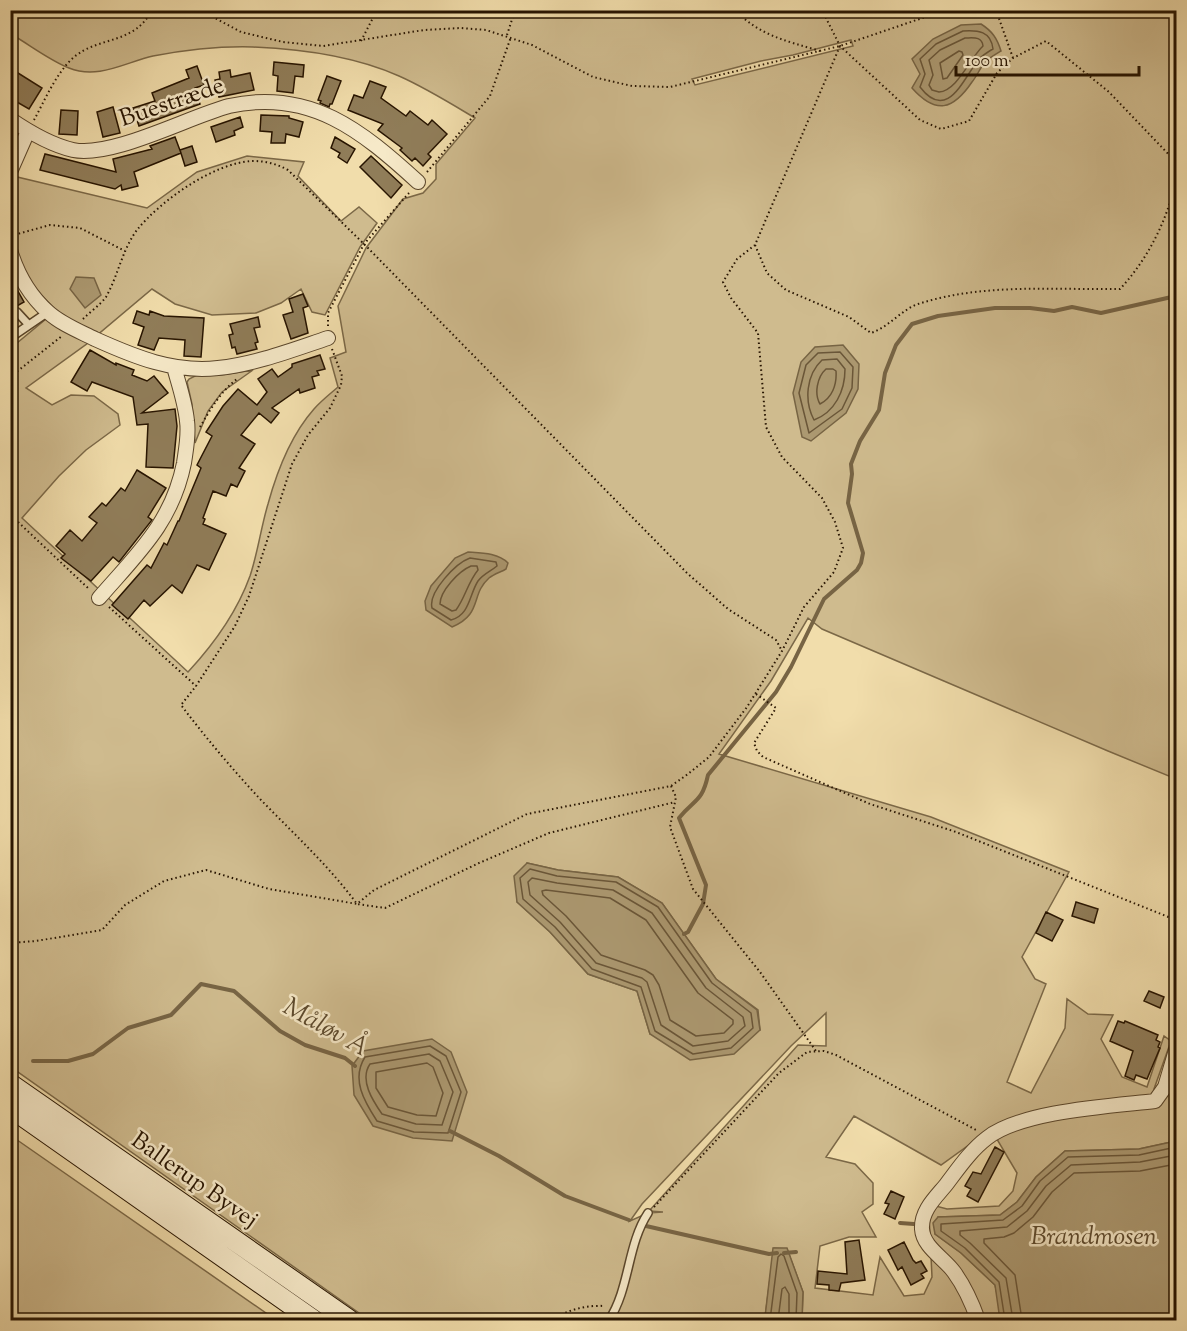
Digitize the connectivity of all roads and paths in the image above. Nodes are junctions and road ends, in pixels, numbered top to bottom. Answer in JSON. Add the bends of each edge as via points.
{"nodes":[{"id":1,"x":152,"y":10,"type":"edge"},
{"id":2,"x":200,"y":10,"type":"edge"},
{"id":3,"x":377,"y":10,"type":"edge"},
{"id":4,"x":515,"y":10,"type":"edge"},
{"id":5,"x":735,"y":10,"type":"edge"},
{"id":6,"x":820,"y":10,"type":"edge"},
{"id":7,"x":946,"y":10,"type":"edge"},
{"id":8,"x":996,"y":10,"type":"edge"},
{"id":9,"x":507,"y":35,"type":"junction"},
{"id":10,"x":511,"y":37,"type":"junction"},
{"id":11,"x":361,"y":41,"type":"junction"},
{"id":12,"x":840,"y":46,"type":"junction"},
{"id":13,"x":821,"y":51,"type":"junction"},
{"id":14,"x":1014,"y":58,"type":"junction"},
{"id":15,"x":10,"y":119,"type":"edge"},
{"id":16,"x":28,"y":131,"type":"junction"},
{"id":17,"x":1176,"y":162,"type":"edge"},
{"id":18,"x":11,"y":169,"type":"edge"},
{"id":19,"x":1176,"y":179,"type":"edge"},
{"id":20,"x":418,"y":182,"type":"junction"},
{"id":21,"x":10,"y":236,"type":"edge"},
{"id":22,"x":364,"y":244,"type":"junction"},
{"id":23,"x":755,"y":245,"type":"junction"},
{"id":24,"x":10,"y":250,"type":"edge"},
{"id":25,"x":125,"y":251,"type":"junction"},
{"id":26,"x":17,"y":312,"type":"dead end"},
{"id":27,"x":48,"y":312,"type":"junction"},
{"id":28,"x":29,"y":326,"type":"junction"},
{"id":29,"x":73,"y":329,"type":"junction"},
{"id":30,"x":10,"y":338,"type":"edge"},
{"id":31,"x":328,"y":338,"type":"junction"},
{"id":32,"x":174,"y":367,"type":"junction"},
{"id":33,"x":10,"y":377,"type":"edge"},
{"id":34,"x":239,"y":378,"type":"dead end"},
{"id":35,"x":186,"y":450,"type":"junction"},
{"id":36,"x":10,"y":518,"type":"edge"},
{"id":37,"x":17,"y":521,"type":"dead end"},
{"id":38,"x":99,"y":598,"type":"dead end"},
{"id":39,"x":782,"y":651,"type":"junction"},
{"id":40,"x":756,"y":694,"type":"junction"},
{"id":41,"x":670,"y":786,"type":"junction"},
{"id":42,"x":675,"y":802,"type":"junction"},
{"id":43,"x":357,"y":904,"type":"junction"},
{"id":44,"x":1176,"y":920,"type":"edge"},
{"id":45,"x":10,"y":943,"type":"edge"},
{"id":46,"x":1176,"y":1050,"type":"edge"},
{"id":47,"x":816,"y":1052,"type":"junction"},
{"id":48,"x":10,"y":1084,"type":"edge"},
{"id":49,"x":10,"y":1107,"type":"edge"},
{"id":50,"x":988,"y":1137,"type":"junction"},
{"id":51,"x":648,"y":1213,"type":"joint"},
{"id":52,"x":615,"y":1307,"type":"junction"},
{"id":53,"x":313,"y":1320,"type":"edge"},
{"id":54,"x":349,"y":1320,"type":"edge"},
{"id":55,"x":554,"y":1320,"type":"edge"},
{"id":56,"x":609,"y":1320,"type":"edge"},
{"id":57,"x":978,"y":1320,"type":"edge"}],
"edges":[{"from":1,"to":16,"type":"path","via":[[138,29],[74,57]]},
{"from":2,"to":11,"type":"path","via":[[241,32],[283,42],[323,46]]},
{"from":3,"to":11,"type":"path"},
{"from":4,"to":9,"type":"path"},
{"from":5,"to":13,"type":"path","via":[[771,36]]},
{"from":6,"to":12,"type":"path"},
{"from":7,"to":12,"type":"path"},
{"from":8,"to":14,"type":"path"},
{"from":9,"to":10,"type":"path"},
{"from":9,"to":11,"type":"path","via":[[461,28]]},
{"from":10,"to":13,"type":"path","via":[[593,77],[632,86],[670,87]]},
{"from":10,"to":20,"type":"path","via":[[490,96]]},
{"from":12,"to":13,"type":"path"},
{"from":12,"to":14,"type":"path","via":[[920,120],[941,129],[969,121],[997,73]]},
{"from":12,"to":23,"type":"path"},
{"from":14,"to":17,"type":"path","via":[[1046,41],[1109,92]]},
{"from":15,"to":16,"type":"street","name":"Buestræde"},
{"from":16,"to":18,"type":"street"},
{"from":16,"to":20,"type":"street","name":"Buestræde","via":[[74,150],[91,151],[115,147],[229,106],[282,101],[318,111],[354,129]]},
{"from":19,"to":23,"type":"path","via":[[1171,204],[1158,233],[1120,289],[982,290],[916,304],[871,333],[849,317],[786,290],[767,273]]},
{"from":20,"to":22,"type":"path"},
{"from":21,"to":25,"type":"path","via":[[50,225],[80,228]]},
{"from":22,"to":25,"type":"path","via":[[288,170],[273,163],[252,161],[219,169],[180,192],[136,231]]},
{"from":22,"to":31,"type":"path","via":[[328,313]]},
{"from":22,"to":39,"type":"path","via":[[687,573],[728,609],[776,640]]},
{"from":23,"to":39,"type":"path","via":[[737,259],[723,282],[758,333],[766,427],[782,457],[822,498],[843,548],[834,572],[804,607]]},
{"from":24,"to":27,"type":"street","via":[[28,289]]},
{"from":25,"to":29,"type":"path","via":[[105,298]]},
{"from":26,"to":28,"type":"lane"},
{"from":27,"to":28,"type":"lane"},
{"from":27,"to":29,"type":"street"},
{"from":28,"to":30,"type":"lane"},
{"from":29,"to":32,"type":"street","via":[[139,359]]},
{"from":29,"to":33,"type":"path"},
{"from":31,"to":32,"type":"street","via":[[261,361],[216,369]]},
{"from":31,"to":43,"type":"path","via":[[342,376],[341,385],[292,464],[249,596],[235,626],[181,705],[259,798],[338,879]]},
{"from":32,"to":35,"type":"street","via":[[188,424]]},
{"from":34,"to":35,"type":"path","via":[[209,412]]},
{"from":35,"to":38,"type":"street","via":[[171,506],[152,537]]},
{"from":36,"to":37,"type":"path"},
{"from":39,"to":40,"type":"path"},
{"from":40,"to":41,"type":"path","via":[[709,757]]},
{"from":40,"to":44,"type":"path","via":[[776,708],[754,743],[763,757],[870,804],[956,832]]},
{"from":41,"to":42,"type":"path"},
{"from":41,"to":43,"type":"path","via":[[527,814],[374,890]]},
{"from":42,"to":43,"type":"path","via":[[549,833],[385,908]]},
{"from":42,"to":47,"type":"path","via":[[670,827],[693,889],[760,972]]},
{"from":43,"to":45,"type":"path","via":[[269,889],[206,870],[164,881],[125,905],[102,930]]},
{"from":46,"to":50,"type":"street","via":[[1165,1087],[1155,1101],[1080,1109],[1018,1123]]},
{"from":47,"to":50,"type":"path","via":[[836,1055]]},
{"from":47,"to":51,"type":"path","via":[[807,1053],[779,1073]]},
{"from":48,"to":54,"type":"main road","name":"Ballerup Byvej"},
{"from":49,"to":53,"type":"main road","name":"Ballerup Byvej"},
{"from":50,"to":57,"type":"street","via":[[924,1212],[922,1230],[927,1244],[953,1271]]},
{"from":51,"to":52,"type":"lane","via":[[638,1228]]},
{"from":52,"to":55,"type":"path","via":[[575,1310]]},
{"from":52,"to":56,"type":"lane"}]}
